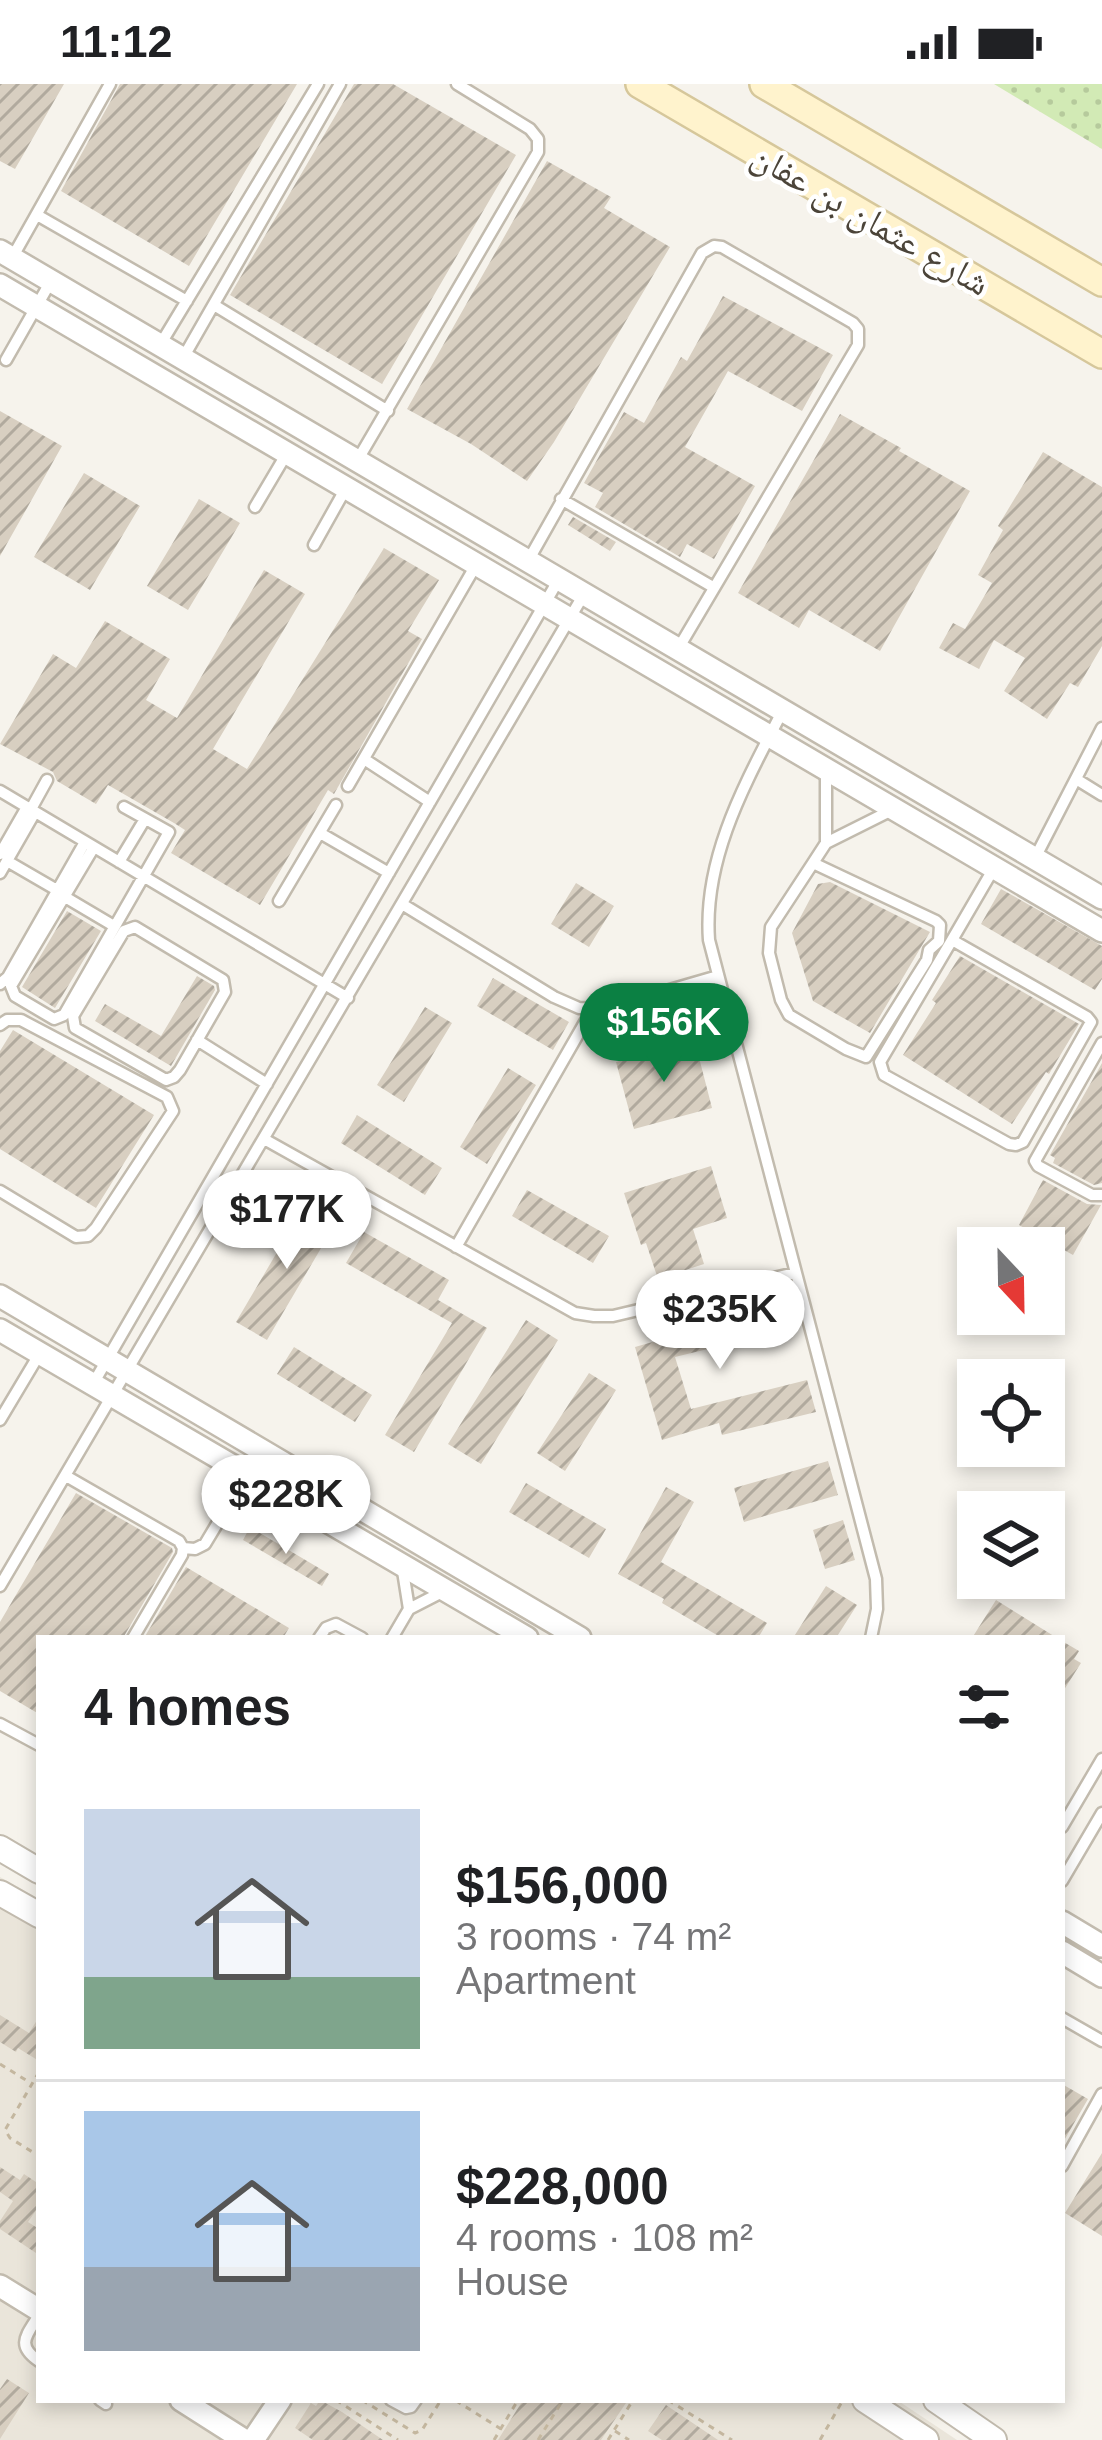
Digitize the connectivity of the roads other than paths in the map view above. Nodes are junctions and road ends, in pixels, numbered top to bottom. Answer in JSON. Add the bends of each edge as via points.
{"nodes":[{"id":1,"x":110,"y":84,"type":"edge"},
{"id":2,"x":318,"y":84,"type":"edge"},
{"id":3,"x":340,"y":84,"type":"edge"},
{"id":4,"x":457,"y":84,"type":"edge"},
{"id":5,"x":640,"y":84,"type":"edge"},
{"id":6,"x":764,"y":84,"type":"edge"},
{"id":7,"x":37,"y":215,"type":"junction"},
{"id":8,"x":6,"y":254,"type":"edge"},
{"id":9,"x":51,"y":281,"type":"junction"},
{"id":10,"x":1102,"y":282,"type":"edge"},
{"id":11,"x":0,"y":285,"type":"edge"},
{"id":12,"x":187,"y":301,"type":"junction"},
{"id":13,"x":214,"y":305,"type":"junction"},
{"id":14,"x":37,"y":307,"type":"junction"},
{"id":15,"x":160,"y":345,"type":"junction"},
{"id":16,"x":1102,"y":354,"type":"edge"},
{"id":17,"x":183,"y":358,"type":"junction"},
{"id":18,"x":6,"y":361,"type":"dead end"},
{"id":19,"x":388,"y":411,"type":"junction"},
{"id":20,"x":287,"y":453,"type":"junction"},
{"id":21,"x":357,"y":460,"type":"junction"},
{"id":22,"x":346,"y":488,"type":"junction"},
{"id":23,"x":561,"y":499,"type":"junction"},
{"id":24,"x":256,"y":507,"type":"dead end"},
{"id":25,"x":314,"y":545,"type":"dead end"},
{"id":26,"x":528,"y":561,"type":"junction"},
{"id":27,"x":476,"y":564,"type":"junction"},
{"id":28,"x":559,"y":580,"type":"junction"},
{"id":29,"x":713,"y":587,"type":"junction"},
{"id":30,"x":584,"y":594,"type":"junction"},
{"id":31,"x":545,"y":604,"type":"junction"},
{"id":32,"x":570,"y":619,"type":"junction"},
{"id":33,"x":678,"y":649,"type":"junction"},
{"id":34,"x":782,"y":710,"type":"junction"},
{"id":35,"x":1102,"y":728,"type":"edge"},
{"id":36,"x":769,"y":736,"type":"junction"},
{"id":37,"x":364,"y":759,"type":"junction"},
{"id":38,"x":826,"y":769,"type":"junction"},
{"id":39,"x":1076,"y":779,"type":"junction"},
{"id":40,"x":47,"y":780,"type":"dead end"},
{"id":41,"x":348,"y":786,"type":"dead end"},
{"id":42,"x":0,"y":791,"type":"edge"},
{"id":43,"x":1102,"y":795,"type":"edge"},
{"id":44,"x":430,"y":802,"type":"junction"},
{"id":45,"x":337,"y":805,"type":"dead end"},
{"id":46,"x":124,"y":807,"type":"dead end"},
{"id":47,"x":894,"y":809,"type":"junction"},
{"id":48,"x":31,"y":810,"type":"junction"},
{"id":49,"x":145,"y":819,"type":"junction"},
{"id":50,"x":320,"y":833,"type":"junction"},
{"id":51,"x":826,"y":843,"type":"junction"},
{"id":52,"x":89,"y":844,"type":"junction"},
{"id":53,"x":1035,"y":858,"type":"junction"},
{"id":54,"x":119,"y":862,"type":"junction"},
{"id":55,"x":2,"y":863,"type":"edge"},
{"id":56,"x":812,"y":863,"type":"junction"},
{"id":57,"x":994,"y":868,"type":"junction"},
{"id":58,"x":389,"y":873,"type":"junction"},
{"id":59,"x":143,"y":876,"type":"junction"},
{"id":60,"x":61,"y":894,"type":"junction"},
{"id":61,"x":1102,"y":898,"type":"edge"},
{"id":62,"x":279,"y":901,"type":"dead end"},
{"id":63,"x":402,"y":904,"type":"junction"},
{"id":64,"x":115,"y":926,"type":"junction"},
{"id":65,"x":1102,"y":931,"type":"edge"},
{"id":66,"x":952,"y":940,"type":"junction"},
{"id":67,"x":718,"y":976,"type":"junction"},
{"id":68,"x":0,"y":984,"type":"edge"},
{"id":69,"x":325,"y":984,"type":"junction"},
{"id":70,"x":347,"y":998,"type":"junction"},
{"id":71,"x":592,"y":1010,"type":"junction"},
{"id":72,"x":0,"y":1025,"type":"edge"},
{"id":73,"x":197,"y":1040,"type":"junction"},
{"id":74,"x":1102,"y":1043,"type":"edge"},
{"id":75,"x":267,"y":1084,"type":"junction"},
{"id":76,"x":264,"y":1139,"type":"junction"},
{"id":77,"x":0,"y":1192,"type":"edge"},
{"id":78,"x":1102,"y":1196,"type":"edge"},
{"id":79,"x":456,"y":1247,"type":"junction"},
{"id":80,"x":795,"y":1273,"type":"junction"},
{"id":81,"x":0,"y":1296,"type":"edge"},
{"id":82,"x":0,"y":1330,"type":"edge"},
{"id":83,"x":40,"y":1353,"type":"junction"},
{"id":84,"x":118,"y":1365,"type":"junction"},
{"id":85,"x":103,"y":1390,"type":"junction"},
{"id":86,"x":0,"y":1420,"type":"edge"},
{"id":87,"x":247,"y":1474,"type":"junction"},
{"id":88,"x":66,"y":1476,"type":"junction"},
{"id":89,"x":183,"y":1548,"type":"junction"},
{"id":90,"x":402,"y":1565,"type":"junction"},
{"id":91,"x":0,"y":1586,"type":"edge"},
{"id":92,"x":446,"y":1590,"type":"junction"},
{"id":93,"x":409,"y":1609,"type":"junction"},
{"id":94,"x":135,"y":1635,"type":"edge"},
{"id":95,"x":322,"y":1635,"type":"edge"},
{"id":96,"x":356,"y":1635,"type":"edge"},
{"id":97,"x":394,"y":1635,"type":"edge"},
{"id":98,"x":522,"y":1635,"type":"edge"},
{"id":99,"x":569,"y":1635,"type":"edge"},
{"id":100,"x":873,"y":1635,"type":"edge"},
{"id":101,"x":0,"y":1724,"type":"edge"},
{"id":102,"x":36,"y":1743,"type":"edge"},
{"id":103,"x":1102,"y":1759,"type":"edge"},
{"id":104,"x":1102,"y":1813,"type":"edge"},
{"id":105,"x":1065,"y":1822,"type":"edge"},
{"id":106,"x":0,"y":1849,"type":"edge"},
{"id":107,"x":36,"y":1868,"type":"edge"},
{"id":108,"x":1065,"y":1876,"type":"edge"},
{"id":109,"x":0,"y":1893,"type":"edge"},
{"id":110,"x":36,"y":1913,"type":"edge"},
{"id":111,"x":1065,"y":1924,"type":"edge"},
{"id":112,"x":1102,"y":1946,"type":"edge"},
{"id":113,"x":1065,"y":1954,"type":"edge"},
{"id":114,"x":1102,"y":1976,"type":"edge"},
{"id":115,"x":1065,"y":2020,"type":"edge"},
{"id":116,"x":1102,"y":2041,"type":"edge"},
{"id":117,"x":1102,"y":2094,"type":"edge"},
{"id":118,"x":1065,"y":2161,"type":"edge"},
{"id":119,"x":0,"y":2285,"type":"edge"},
{"id":120,"x":36,"y":2310,"type":"edge"},
{"id":121,"x":36,"y":2318,"type":"edge"},
{"id":122,"x":36,"y":2359,"type":"edge"},
{"id":123,"x":186,"y":2403,"type":"edge"},
{"id":124,"x":278,"y":2403,"type":"edge"},
{"id":125,"x":870,"y":2403,"type":"edge"},
{"id":126,"x":940,"y":2403,"type":"edge"},
{"id":127,"x":244,"y":2440,"type":"edge"},
{"id":128,"x":254,"y":2440,"type":"edge"},
{"id":129,"x":926,"y":2440,"type":"edge"},
{"id":130,"x":994,"y":2440,"type":"edge"}],
"edges":[{"from":1,"to":7,"type":"lane"},
{"from":2,"to":12,"type":"lane"},
{"from":3,"to":13,"type":"lane"},
{"from":4,"to":19,"type":"lane","via":[[530,129],[538,152]]},
{"from":5,"to":16,"type":"main road","name":"شارع عثمان بن عفان"},
{"from":6,"to":10,"type":"main road","name":"شارع عثمان بن عفان"},
{"from":7,"to":8,"type":"lane"},
{"from":7,"to":12,"type":"lane"},
{"from":8,"to":9,"type":"street"},
{"from":9,"to":14,"type":"lane"},
{"from":9,"to":15,"type":"street"},
{"from":11,"to":14,"type":"street"},
{"from":12,"to":15,"type":"lane"},
{"from":13,"to":17,"type":"lane"},
{"from":13,"to":19,"type":"lane"},
{"from":14,"to":18,"type":"lane"},
{"from":14,"to":20,"type":"street"},
{"from":15,"to":17,"type":"street"},
{"from":17,"to":21,"type":"street"},
{"from":19,"to":21,"type":"lane"},
{"from":20,"to":22,"type":"street"},
{"from":20,"to":24,"type":"lane"},
{"from":21,"to":26,"type":"street"},
{"from":22,"to":25,"type":"lane"},
{"from":22,"to":27,"type":"street"},
{"from":23,"to":26,"type":"lane"},
{"from":23,"to":29,"type":"lane"},
{"from":23,"to":29,"type":"lane","via":[[708,248],[722,247],[853,322],[859,345]]},
{"from":26,"to":28,"type":"street"},
{"from":27,"to":31,"type":"street"},
{"from":27,"to":37,"type":"lane"},
{"from":28,"to":30,"type":"street"},
{"from":28,"to":31,"type":"lane"},
{"from":29,"to":33,"type":"lane"},
{"from":30,"to":32,"type":"lane"},
{"from":30,"to":33,"type":"street"},
{"from":31,"to":32,"type":"street"},
{"from":31,"to":44,"type":"lane"},
{"from":32,"to":36,"type":"street"},
{"from":32,"to":63,"type":"lane"},
{"from":33,"to":34,"type":"street"},
{"from":34,"to":36,"type":"lane"},
{"from":34,"to":53,"type":"street"},
{"from":35,"to":39,"type":"lane"},
{"from":36,"to":38,"type":"street"},
{"from":36,"to":67,"type":"lane","via":[[712,874],[707,910]]},
{"from":37,"to":41,"type":"lane"},
{"from":37,"to":44,"type":"lane"},
{"from":38,"to":47,"type":"street"},
{"from":38,"to":51,"type":"lane"},
{"from":39,"to":43,"type":"lane"},
{"from":39,"to":53,"type":"lane"},
{"from":40,"to":48,"type":"lane"},
{"from":42,"to":48,"type":"lane"},
{"from":44,"to":58,"type":"lane"},
{"from":45,"to":50,"type":"lane"},
{"from":46,"to":49,"type":"lane"},
{"from":47,"to":51,"type":"lane"},
{"from":47,"to":57,"type":"street"},
{"from":48,"to":52,"type":"lane"},
{"from":48,"to":55,"type":"lane"},
{"from":49,"to":54,"type":"lane"},
{"from":49,"to":59,"type":"lane","via":[[169,832]]},
{"from":50,"to":58,"type":"lane"},
{"from":50,"to":62,"type":"lane"},
{"from":51,"to":56,"type":"lane"},
{"from":52,"to":54,"type":"lane"},
{"from":52,"to":60,"type":"lane"},
{"from":53,"to":61,"type":"street"},
{"from":54,"to":59,"type":"lane"},
{"from":55,"to":60,"type":"lane"},
{"from":56,"to":56,"type":"lane","via":[[940,925],[939,940],[866,1058],[789,1015],[781,1000],[769,936]]},
{"from":57,"to":65,"type":"street"},
{"from":57,"to":66,"type":"lane"},
{"from":58,"to":69,"type":"lane"},
{"from":59,"to":64,"type":"lane"},
{"from":59,"to":69,"type":"lane"},
{"from":60,"to":64,"type":"lane"},
{"from":60,"to":64,"type":"lane","via":[[11,989],[51,1018],[64,1015]]},
{"from":60,"to":68,"type":"lane"},
{"from":63,"to":70,"type":"lane"},
{"from":63,"to":71,"type":"lane","via":[[554,997]]},
{"from":66,"to":66,"type":"lane","via":[[880,1069],[1016,1145],[1091,1022]]},
{"from":67,"to":71,"type":"lane"},
{"from":67,"to":80,"type":"lane"},
{"from":69,"to":70,"type":"lane"},
{"from":69,"to":75,"type":"lane"},
{"from":70,"to":76,"type":"lane"},
{"from":71,"to":79,"type":"lane"},
{"from":72,"to":77,"type":"lane","via":[[21,1020],[167,1097],[173,1111],[88,1236],[76,1237]]},
{"from":73,"to":73,"type":"lane","via":[[166,1080],[75,1028],[73,1016],[127,928],[224,980]]},
{"from":73,"to":75,"type":"lane"},
{"from":74,"to":78,"type":"lane","via":[[1035,1161]]},
{"from":75,"to":84,"type":"lane"},
{"from":76,"to":79,"type":"lane"},
{"from":76,"to":84,"type":"lane"},
{"from":79,"to":80,"type":"lane","via":[[556,1305],[594,1316]]},
{"from":80,"to":100,"type":"lane","via":[[876,1579]]},
{"from":81,"to":84,"type":"street"},
{"from":82,"to":83,"type":"street"},
{"from":83,"to":85,"type":"street"},
{"from":83,"to":86,"type":"lane"},
{"from":84,"to":85,"type":"lane"},
{"from":84,"to":85,"type":"lane"},
{"from":84,"to":99,"type":"street"},
{"from":85,"to":87,"type":"street"},
{"from":85,"to":88,"type":"lane"},
{"from":87,"to":89,"type":"lane","via":[[205,1544]]},
{"from":87,"to":90,"type":"street"},
{"from":88,"to":89,"type":"lane"},
{"from":88,"to":91,"type":"lane"},
{"from":89,"to":94,"type":"lane"},
{"from":90,"to":92,"type":"street"},
{"from":90,"to":93,"type":"lane"},
{"from":92,"to":93,"type":"lane"},
{"from":92,"to":98,"type":"street"},
{"from":93,"to":97,"type":"lane"},
{"from":95,"to":96,"type":"lane","via":[[336,1624]]},
{"from":101,"to":102,"type":"lane"},
{"from":103,"to":105,"type":"lane"},
{"from":104,"to":108,"type":"lane"},
{"from":106,"to":107,"type":"street"},
{"from":109,"to":110,"type":"street"},
{"from":111,"to":112,"type":"street"},
{"from":113,"to":114,"type":"street"},
{"from":115,"to":116,"type":"lane"},
{"from":117,"to":118,"type":"lane"},
{"from":119,"to":120,"type":"street"},
{"from":121,"to":122,"type":"lane","via":[[24,2345]]},
{"from":123,"to":127,"type":"street"},
{"from":124,"to":128,"type":"street"},
{"from":125,"to":129,"type":"street"},
{"from":126,"to":130,"type":"street"}]}
